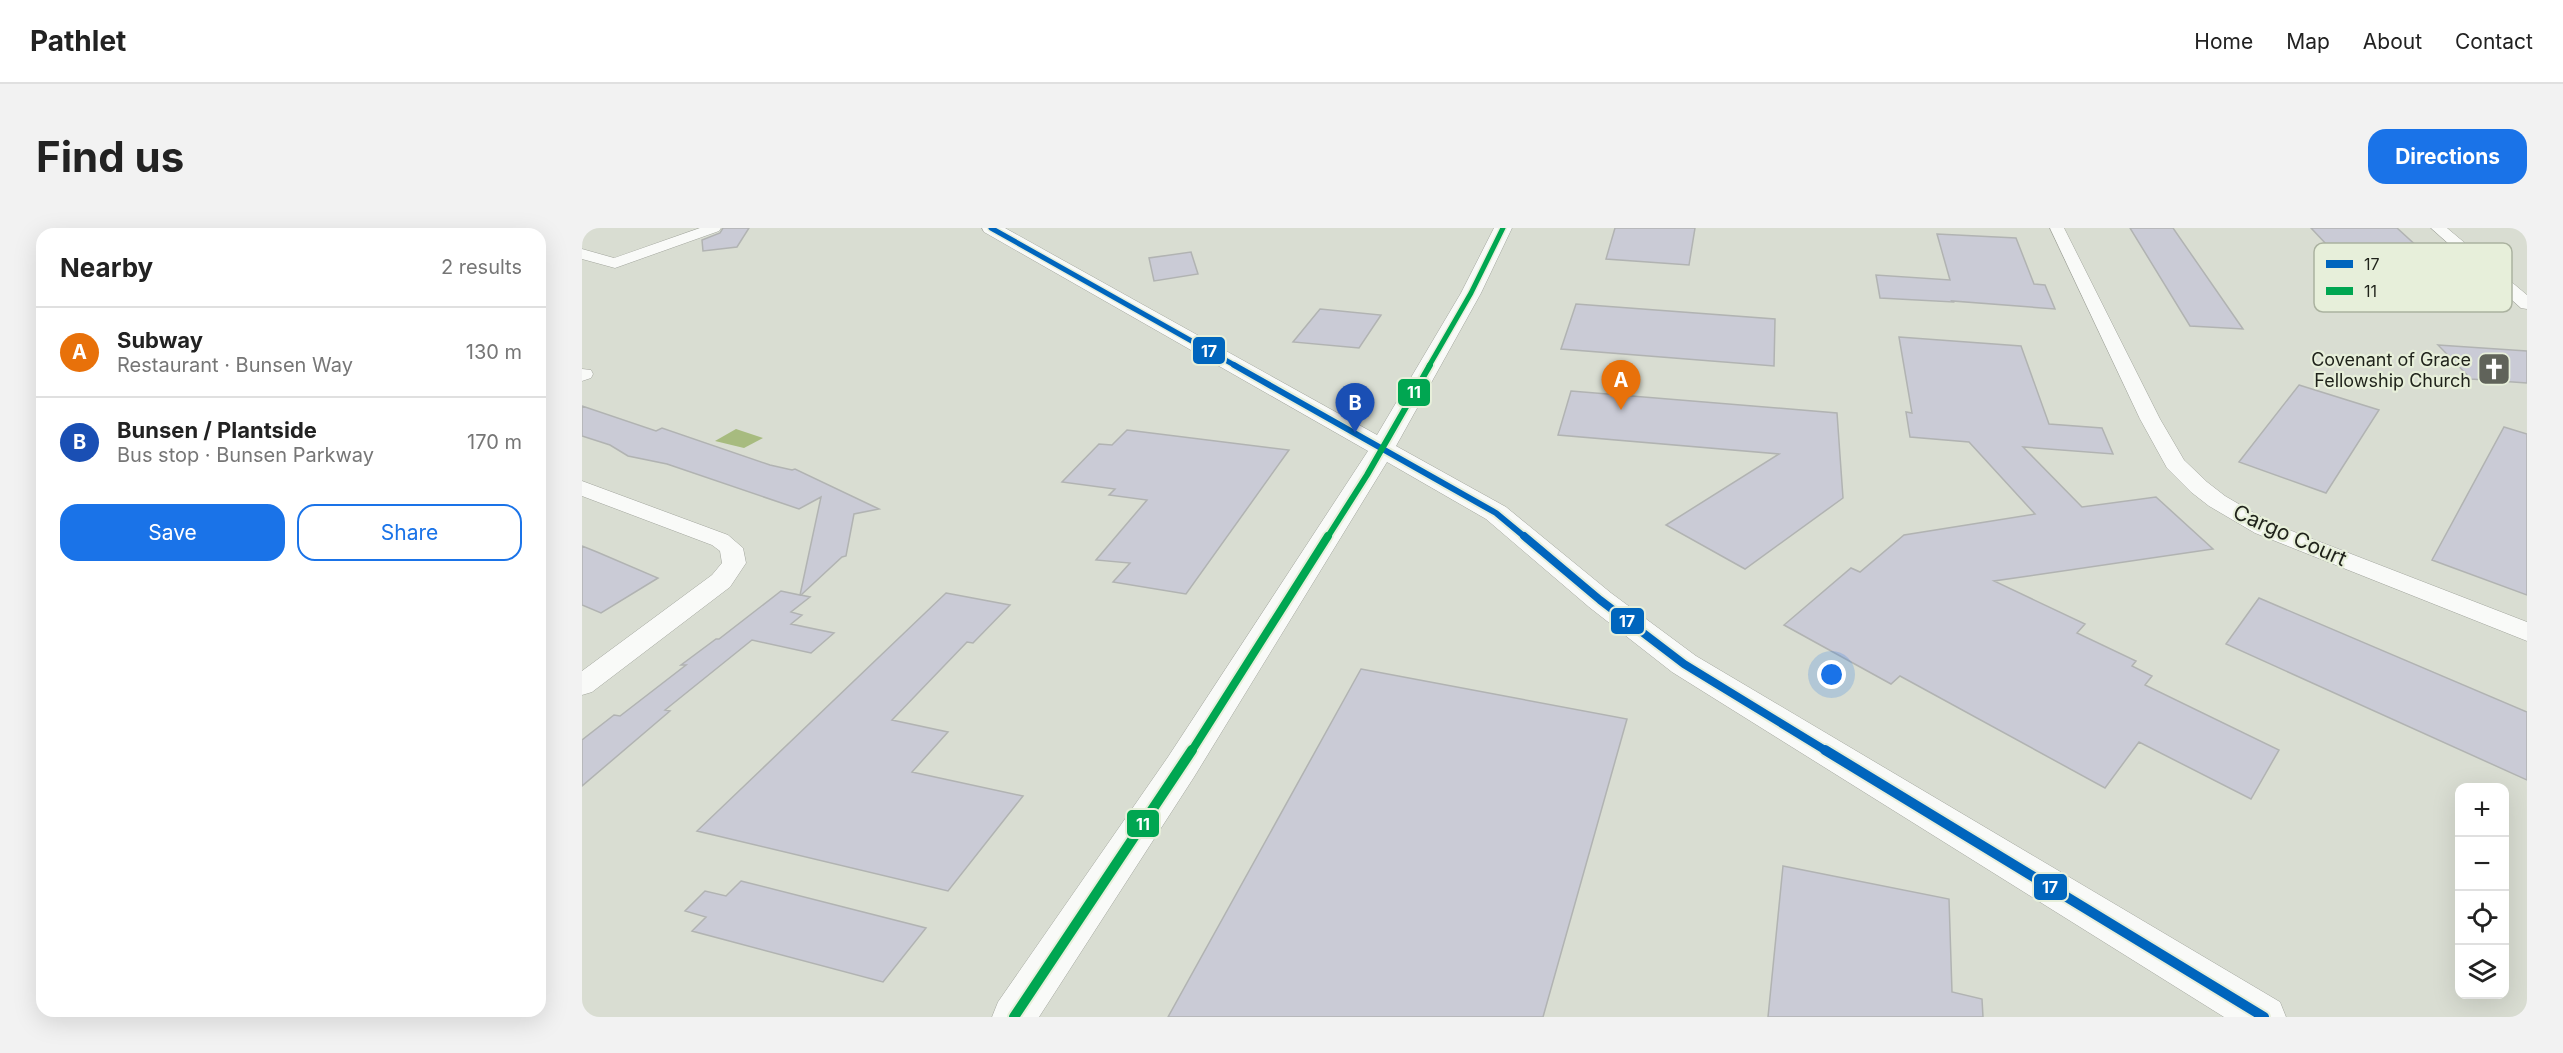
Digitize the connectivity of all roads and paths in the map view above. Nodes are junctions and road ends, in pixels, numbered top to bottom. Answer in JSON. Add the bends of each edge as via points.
{"nodes":[{"id":1,"x":714,"y":228,"type":"edge"},
{"id":2,"x":991,"y":228,"type":"edge"},
{"id":3,"x":1503,"y":228,"type":"edge"},
{"id":4,"x":2057,"y":228,"type":"edge"},
{"id":5,"x":2438,"y":228,"type":"edge"},
{"id":6,"x":2456,"y":243,"type":"edge"},
{"id":7,"x":582,"y":254,"type":"edge"},
{"id":8,"x":2512,"y":291,"type":"edge"},
{"id":9,"x":2527,"y":304,"type":"edge"},
{"id":10,"x":1381,"y":449,"type":"junction"},
{"id":11,"x":582,"y":488,"type":"edge"},
{"id":12,"x":2527,"y":632,"type":"edge"},
{"id":13,"x":582,"y":685,"type":"edge"},
{"id":14,"x":1014,"y":1017,"type":"edge"},
{"id":15,"x":2264,"y":1017,"type":"edge"}],
"edges":[{"from":1,"to":7,"type":"street","via":[[615,263]]},
{"from":2,"to":10,"type":"street"},
{"from":3,"to":10,"type":"street","via":[[1471,293]]},
{"from":4,"to":12,"type":"street","name":"Cargo Court","via":[[2175,463],[2199,488],[2263,528]]},
{"from":5,"to":6,"type":"street"},
{"from":8,"to":9,"type":"street"},
{"from":10,"to":14,"type":"street","via":[[1181,767]]},
{"from":10,"to":15,"type":"street","via":[[1496,513],[1684,664]]},
{"from":11,"to":13,"type":"street","via":[[720,540],[734,552],[734,562],[721,581]]}]}
